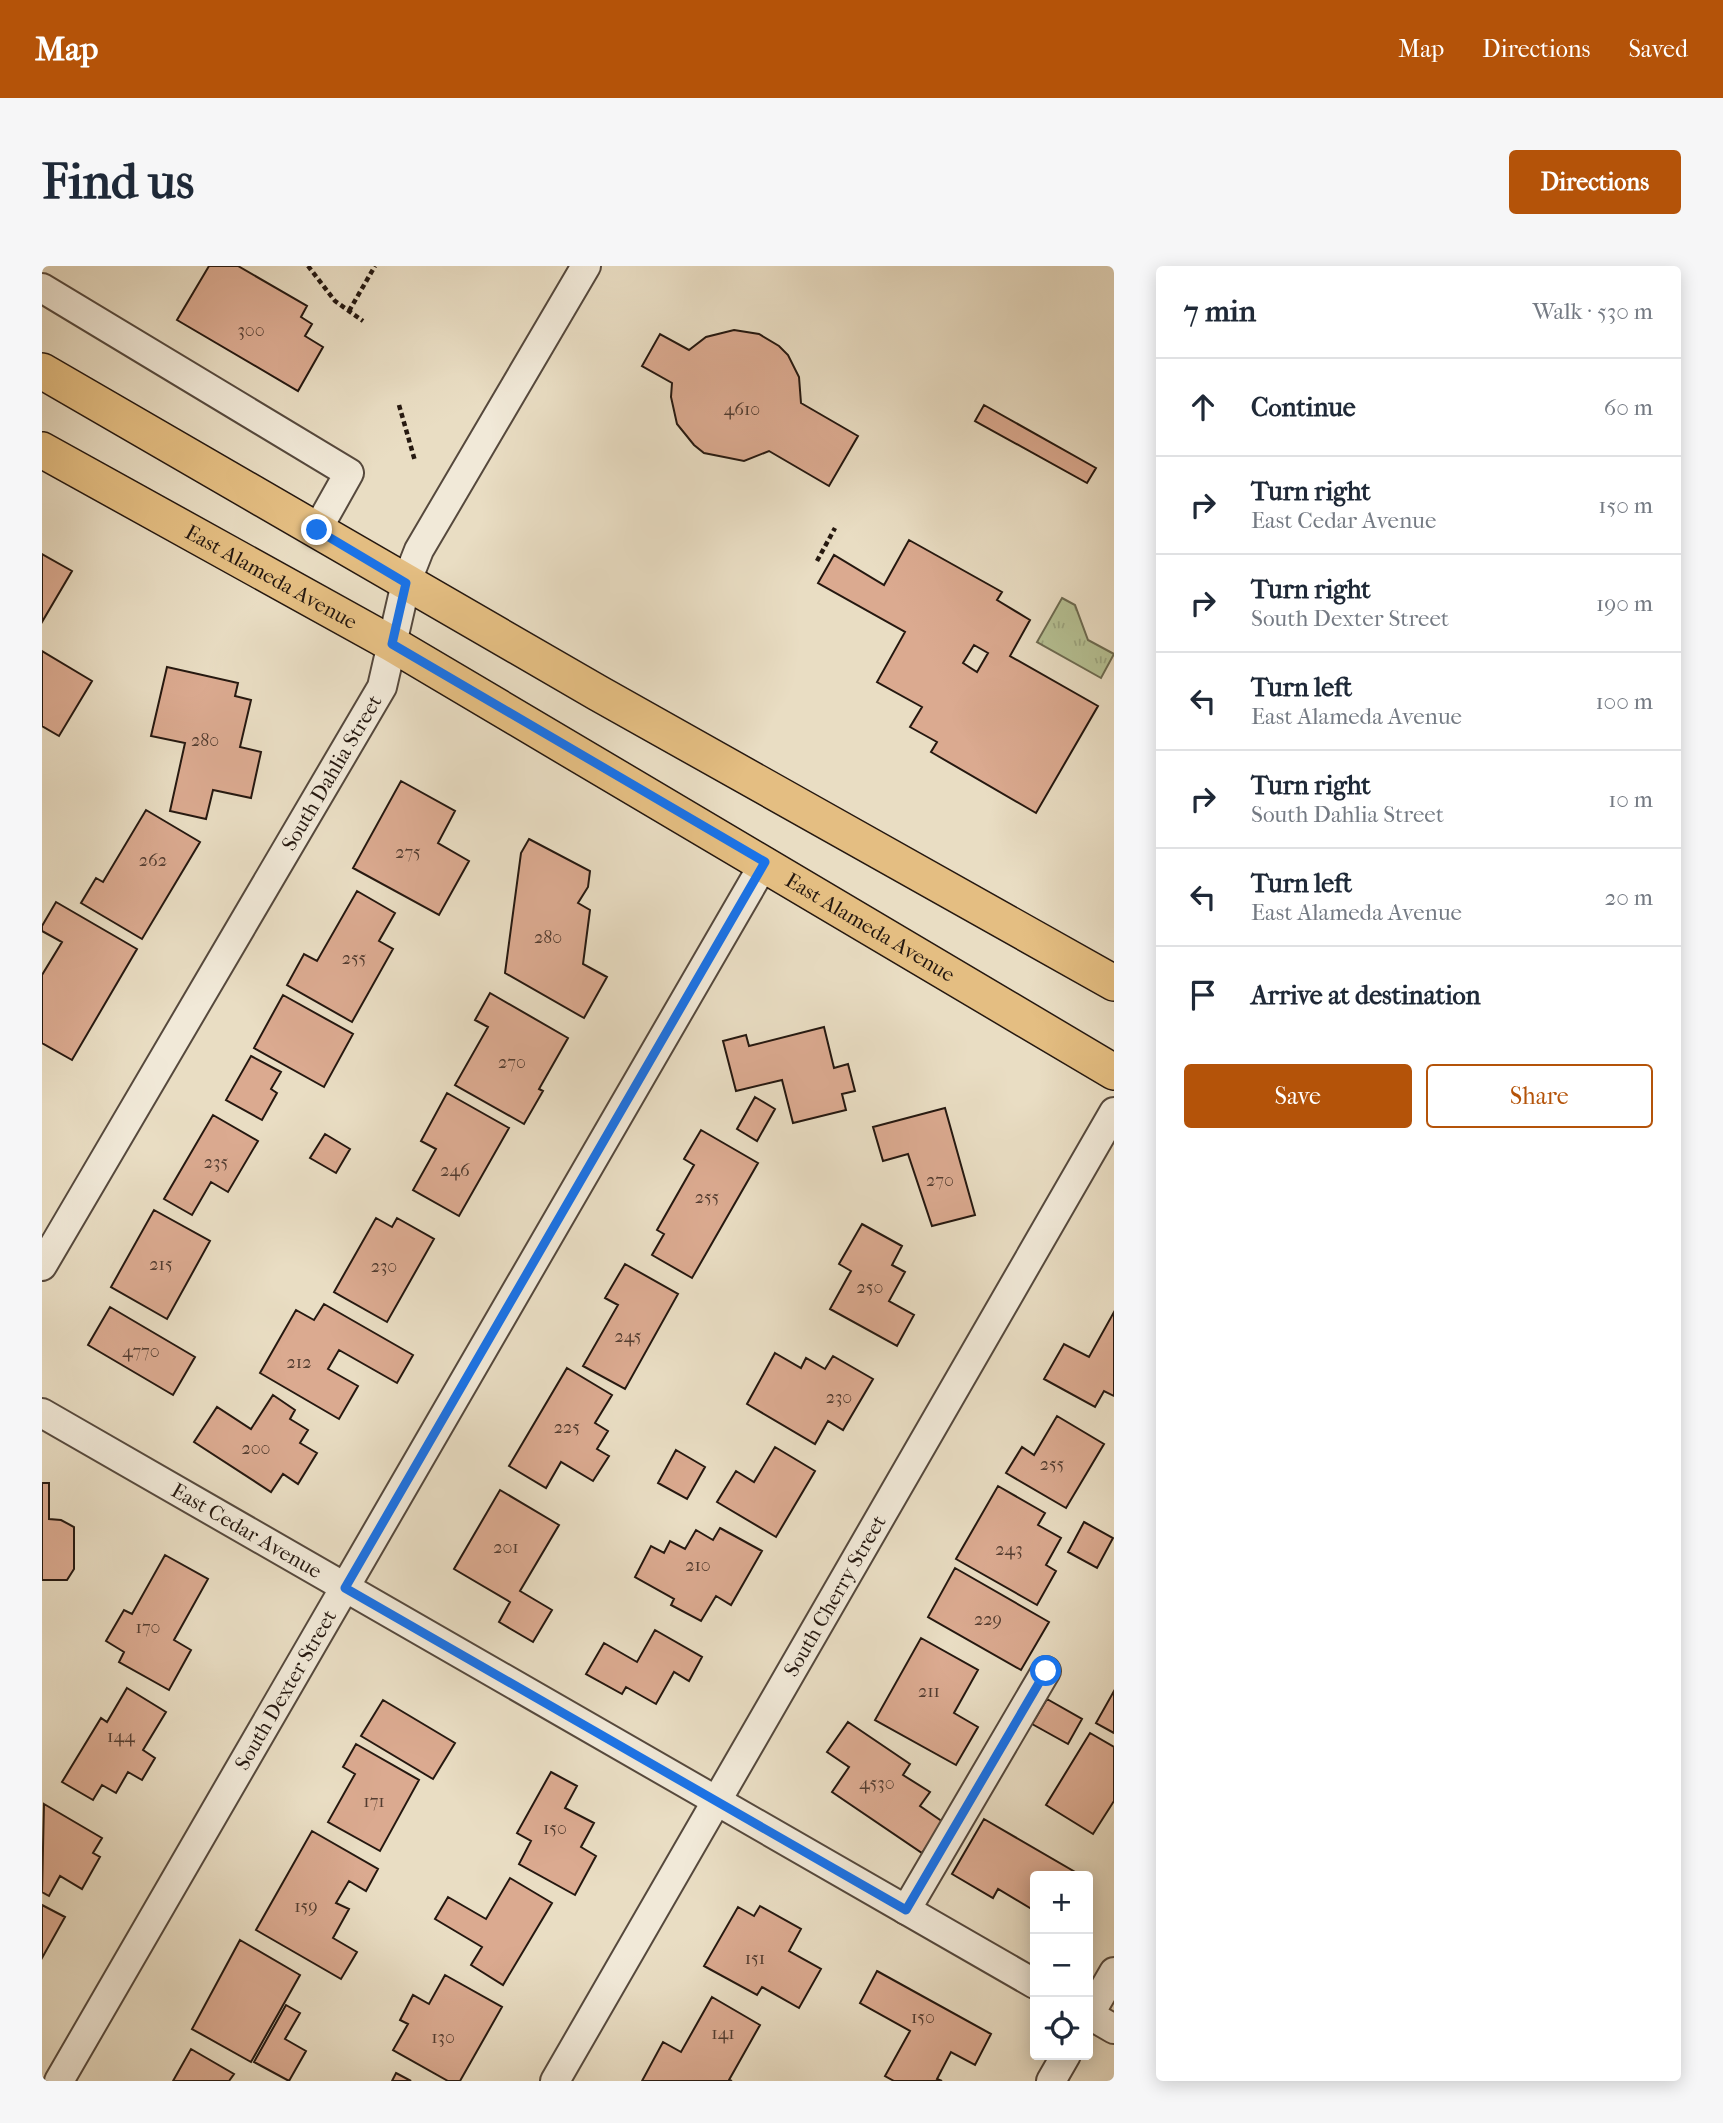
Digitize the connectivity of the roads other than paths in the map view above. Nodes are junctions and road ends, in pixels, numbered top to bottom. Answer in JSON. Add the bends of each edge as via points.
{"nodes":[{"id":1,"x":586,"y":266,"type":"edge"},
{"id":2,"x":42,"y":288,"type":"edge"},
{"id":3,"x":42,"y":371,"type":"edge"},
{"id":4,"x":42,"y":450,"type":"edge"},
{"id":5,"x":317,"y":530,"type":"junction"},
{"id":6,"x":406,"y":583,"type":"junction"},
{"id":7,"x":392,"y":644,"type":"junction"},
{"id":8,"x":765,"y":862,"type":"junction"},
{"id":9,"x":1114,"y":983,"type":"edge"},
{"id":10,"x":1114,"y":1072,"type":"edge"},
{"id":11,"x":1114,"y":1112,"type":"edge"},
{"id":12,"x":42,"y":1266,"type":"edge"},
{"id":13,"x":42,"y":1413,"type":"edge"},
{"id":14,"x":345,"y":1588,"type":"junction"},
{"id":15,"x":1046,"y":1671,"type":"dead end"},
{"id":16,"x":717,"y":1801,"type":"junction"},
{"id":17,"x":906,"y":1910,"type":"junction"},
{"id":18,"x":1114,"y":1972,"type":"edge"},
{"id":19,"x":1030,"y":1981,"type":"edge"},
{"id":20,"x":1093,"y":2007,"type":"edge"},
{"id":21,"x":1093,"y":2018,"type":"edge"},
{"id":22,"x":1114,"y":2029,"type":"edge"},
{"id":23,"x":1063,"y":2060,"type":"edge"},
{"id":24,"x":59,"y":2081,"type":"edge"},
{"id":25,"x":555,"y":2081,"type":"edge"},
{"id":26,"x":1051,"y":2081,"type":"edge"}],
"edges":[{"from":1,"to":6,"type":"street","name":"South Dahlia Street","via":[[419,550]]},
{"from":2,"to":5,"type":"street","via":[[349,473]]},
{"from":3,"to":5,"type":"main road"},
{"from":4,"to":7,"type":"main road","name":"East Alameda Avenue"},
{"from":5,"to":6,"type":"main road"},
{"from":6,"to":7,"type":"street","name":"South Dahlia Street"},
{"from":6,"to":9,"type":"main road"},
{"from":7,"to":8,"type":"main road","name":"East Alameda Avenue"},
{"from":7,"to":12,"type":"street","name":"South Dahlia Street","via":[[382,687]]},
{"from":8,"to":10,"type":"main road","name":"East Alameda Avenue"},
{"from":8,"to":14,"type":"street","name":"South Dexter Street"},
{"from":11,"to":16,"type":"street","name":"South Cherry Street"},
{"from":13,"to":14,"type":"street","name":"East Cedar Avenue"},
{"from":14,"to":16,"type":"street","name":"East Cedar Avenue"},
{"from":14,"to":24,"type":"street","name":"South Dexter Street"},
{"from":15,"to":17,"type":"street"},
{"from":16,"to":17,"type":"street","name":"East Cedar Avenue"},
{"from":16,"to":25,"type":"street","name":"South Cherry Street"},
{"from":17,"to":19,"type":"street","name":"East Cedar Avenue"},
{"from":18,"to":20,"type":"street"},
{"from":21,"to":22,"type":"street"},
{"from":23,"to":26,"type":"street"}]}
